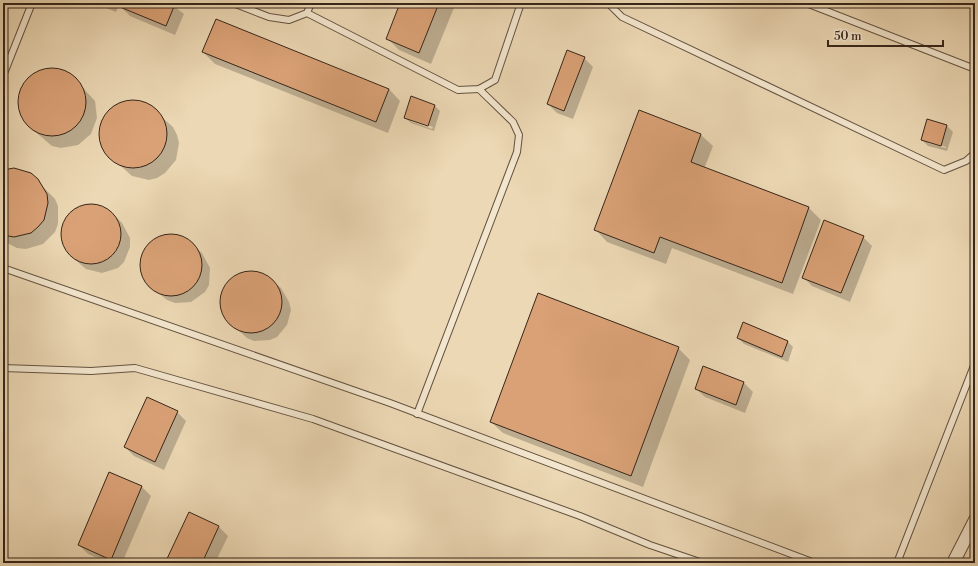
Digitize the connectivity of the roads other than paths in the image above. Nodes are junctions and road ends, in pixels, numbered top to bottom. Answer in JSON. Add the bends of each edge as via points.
{"nodes":[{"id":1,"x":32,"y":3,"type":"edge"},
{"id":2,"x":233,"y":3,"type":"edge"},
{"id":3,"x":312,"y":3,"type":"edge"},
{"id":4,"x":521,"y":3,"type":"edge"},
{"id":5,"x":608,"y":3,"type":"edge"},
{"id":6,"x":806,"y":3,"type":"edge"},
{"id":7,"x":307,"y":13,"type":"junction"},
{"id":8,"x":975,"y":69,"type":"edge"},
{"id":9,"x":3,"y":76,"type":"edge"},
{"id":10,"x":479,"y":89,"type":"junction"},
{"id":11,"x":975,"y":153,"type":"edge"},
{"id":12,"x":3,"y":268,"type":"edge"},
{"id":13,"x":975,"y":363,"type":"edge"},
{"id":14,"x":3,"y":368,"type":"edge"},
{"id":15,"x":417,"y":414,"type":"junction"},
{"id":16,"x":975,"y":520,"type":"edge"},
{"id":17,"x":703,"y":563,"type":"edge"},
{"id":18,"x":815,"y":563,"type":"edge"},
{"id":19,"x":897,"y":563,"type":"edge"},
{"id":20,"x":953,"y":563,"type":"edge"}],
"edges":[{"from":1,"to":9,"type":"lane"},
{"from":2,"to":7,"type":"lane","via":[[269,17],[288,20]]},
{"from":3,"to":7,"type":"lane"},
{"from":4,"to":10,"type":"lane","via":[[495,80]]},
{"from":5,"to":11,"type":"lane","via":[[622,17],[944,170],[966,161]]},
{"from":6,"to":8,"type":"lane"},
{"from":7,"to":10,"type":"lane","via":[[458,90]]},
{"from":10,"to":15,"type":"lane","via":[[513,122],[519,135],[517,152]]},
{"from":12,"to":15,"type":"lane"},
{"from":13,"to":19,"type":"lane"},
{"from":14,"to":17,"type":"lane","via":[[91,371],[135,368],[313,418]]},
{"from":15,"to":18,"type":"lane"},
{"from":16,"to":20,"type":"street"}]}
